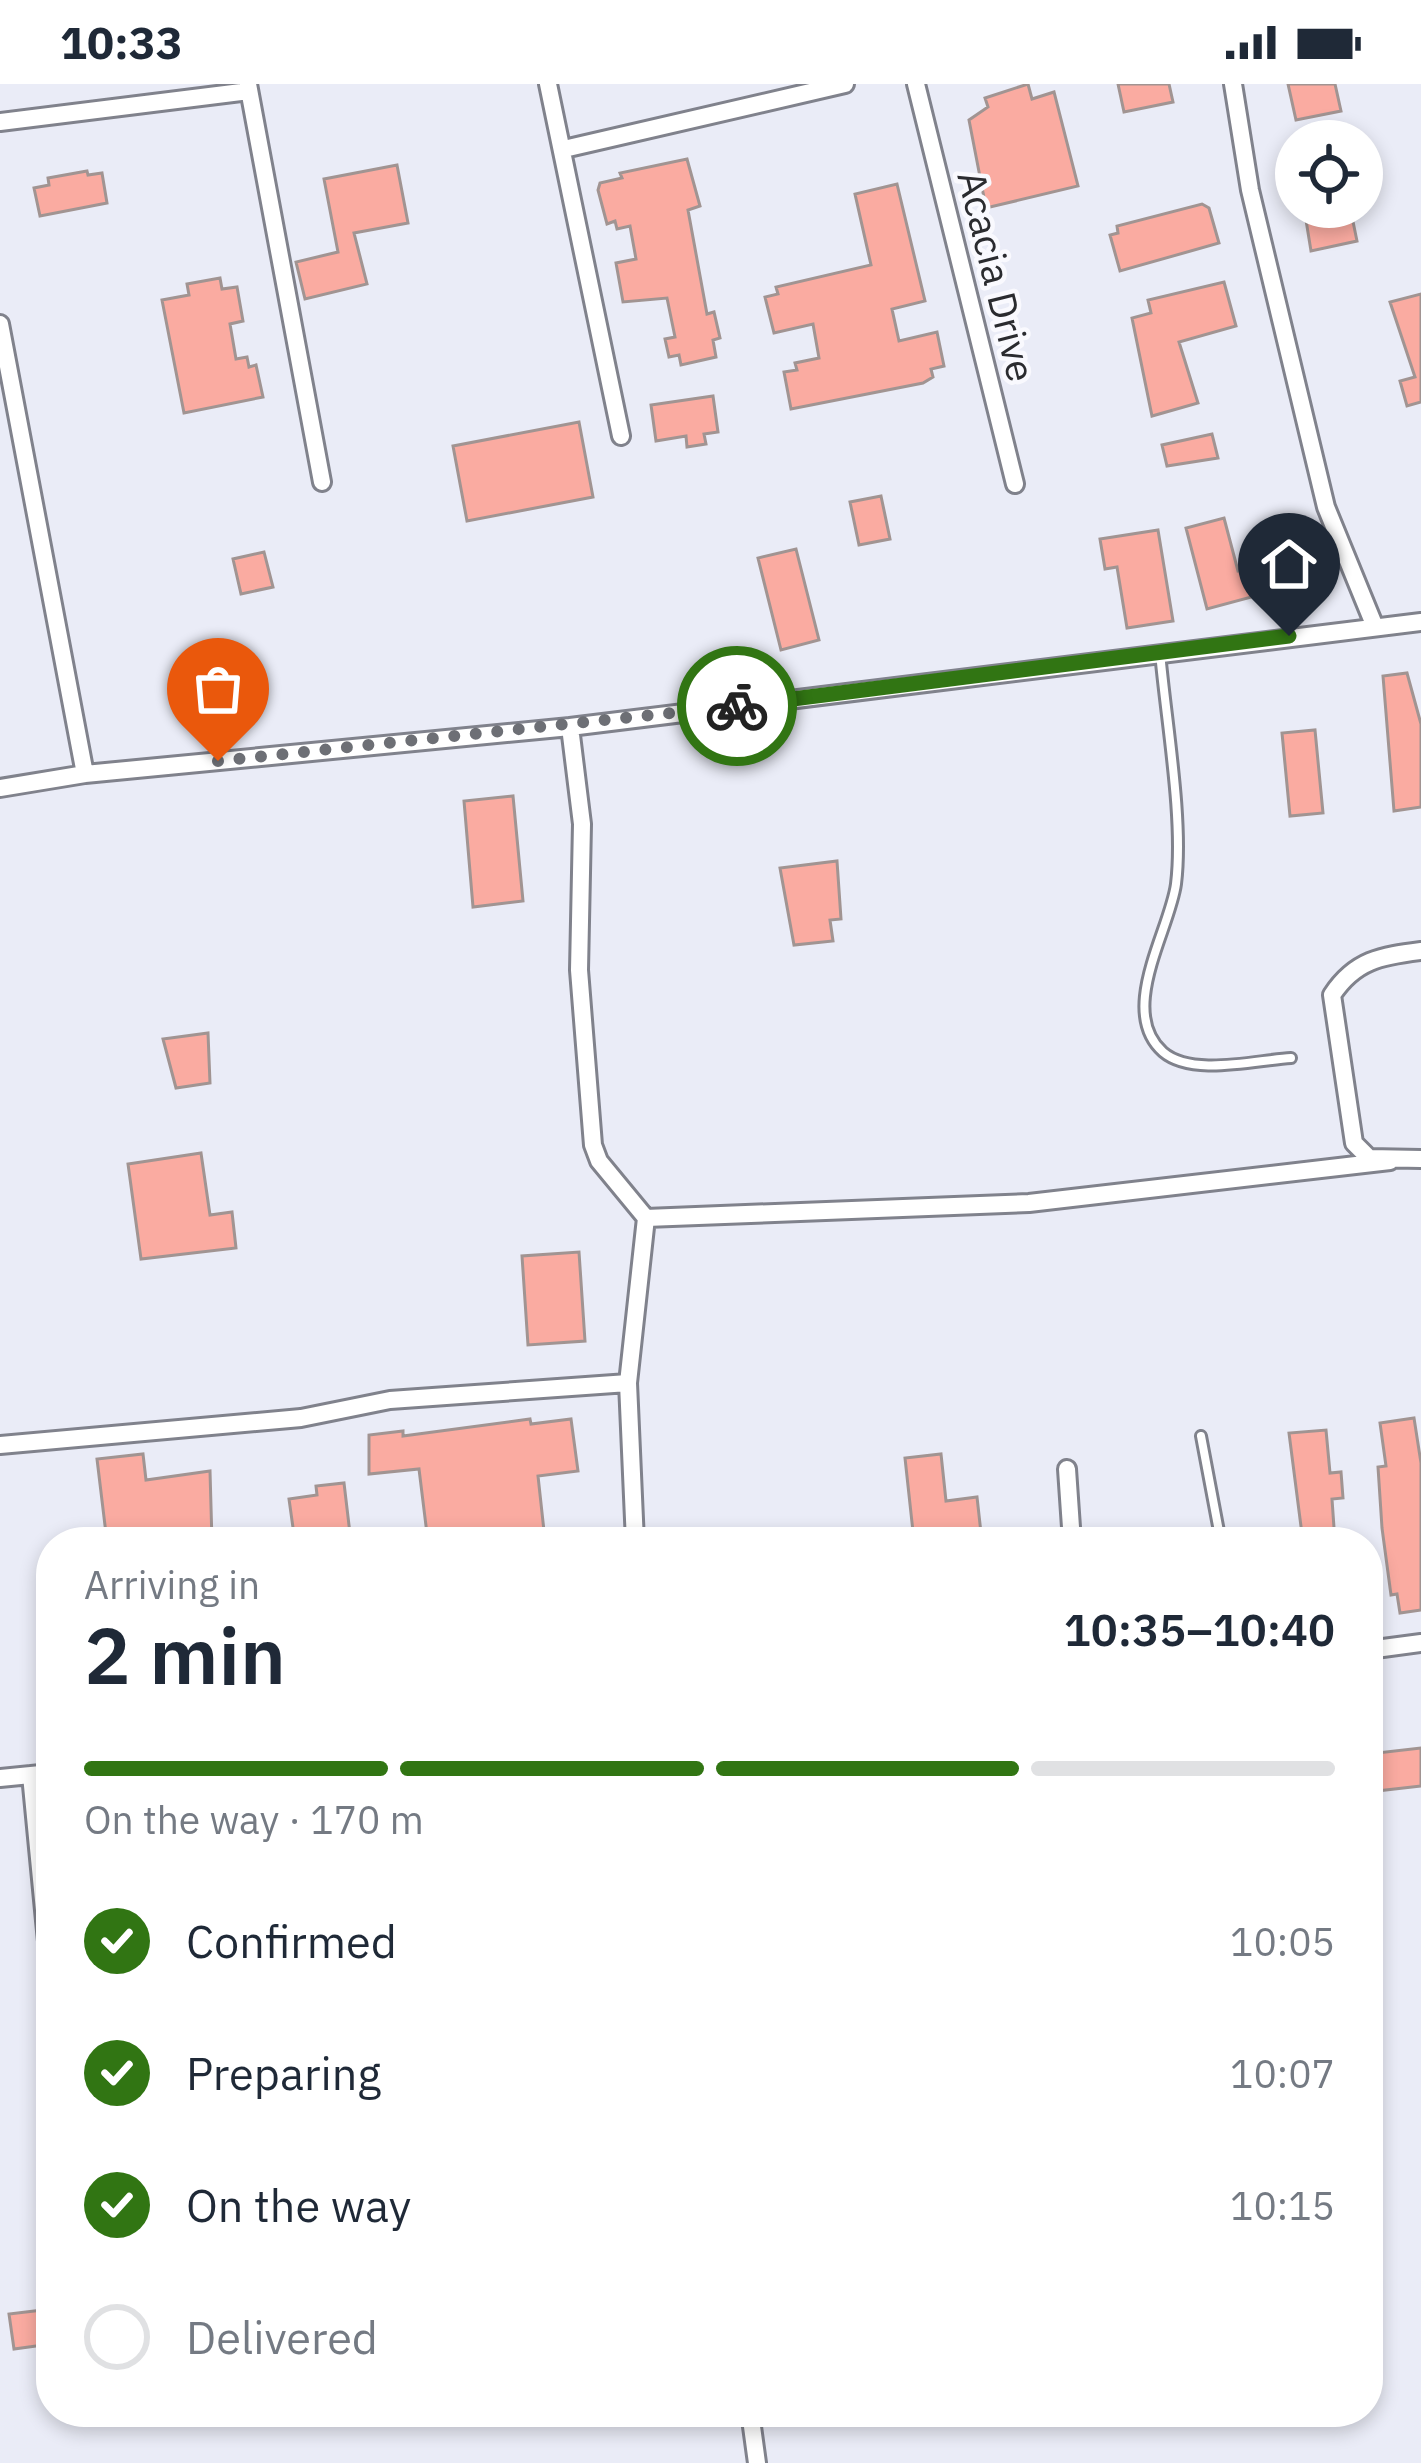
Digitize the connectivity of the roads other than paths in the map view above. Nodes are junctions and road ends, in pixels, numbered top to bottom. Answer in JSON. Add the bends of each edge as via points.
{"nodes":[{"id":1,"x":548,"y":84,"type":"edge"},
{"id":2,"x":844,"y":84,"type":"edge"},
{"id":3,"x":916,"y":84,"type":"edge"},
{"id":4,"x":1233,"y":84,"type":"edge"},
{"id":5,"x":249,"y":87,"type":"edge"},
{"id":6,"x":0,"y":122,"type":"edge"},
{"id":7,"x":564,"y":149,"type":"junction"},
{"id":8,"x":0,"y":324,"type":"edge"},
{"id":9,"x":622,"y":436,"type":"dead end"},
{"id":10,"x":322,"y":482,"type":"dead end"},
{"id":11,"x":1015,"y":484,"type":"dead end"},
{"id":12,"x":1421,"y":622,"type":"edge"},
{"id":13,"x":1375,"y":627,"type":"junction"},
{"id":14,"x":1160,"y":651,"type":"junction"},
{"id":15,"x":570,"y":727,"type":"junction"},
{"id":16,"x":85,"y":774,"type":"junction"},
{"id":17,"x":0,"y":788,"type":"edge"},
{"id":18,"x":1421,"y":951,"type":"edge"},
{"id":19,"x":1291,"y":1058,"type":"dead end"},
{"id":20,"x":1421,"y":1159,"type":"edge"},
{"id":21,"x":1390,"y":1161,"type":"junction"},
{"id":22,"x":646,"y":1218,"type":"junction"},
{"id":23,"x":628,"y":1383,"type":"junction"},
{"id":24,"x":1202,"y":1436,"type":"dead end"},
{"id":25,"x":0,"y":1445,"type":"edge"},
{"id":26,"x":1067,"y":1469,"type":"dead end"},
{"id":27,"x":633,"y":1527,"type":"edge"},
{"id":28,"x":1071,"y":1527,"type":"edge"},
{"id":29,"x":1218,"y":1527,"type":"edge"},
{"id":30,"x":1421,"y":1643,"type":"edge"},
{"id":31,"x":1383,"y":1648,"type":"edge"},
{"id":32,"x":31,"y":1774,"type":"junction"},
{"id":33,"x":36,"y":1774,"type":"edge"},
{"id":34,"x":0,"y":1778,"type":"edge"},
{"id":35,"x":36,"y":1826,"type":"edge"},
{"id":36,"x":752,"y":2427,"type":"edge"},
{"id":37,"x":757,"y":2463,"type":"edge"}],
"edges":[{"from":1,"to":7,"type":"street"},
{"from":2,"to":7,"type":"street"},
{"from":3,"to":11,"type":"street","name":"Acacia Drive"},
{"from":4,"to":13,"type":"street","via":[[1250,190],[1326,507]]},
{"from":5,"to":6,"type":"street"},
{"from":5,"to":10,"type":"street"},
{"from":7,"to":9,"type":"street"},
{"from":8,"to":16,"type":"street"},
{"from":12,"to":13,"type":"street"},
{"from":13,"to":14,"type":"street"},
{"from":14,"to":15,"type":"street"},
{"from":14,"to":19,"type":"lane","via":[[1177,857],[1170,913],[1148,967],[1150,1027],[1162,1051],[1188,1064]]},
{"from":15,"to":16,"type":"street"},
{"from":15,"to":22,"type":"street","via":[[582,824],[579,970],[593,1145]]},
{"from":16,"to":17,"type":"street"},
{"from":18,"to":21,"type":"street","via":[[1348,970],[1332,995],[1354,1143],[1369,1158]]},
{"from":20,"to":21,"type":"street"},
{"from":21,"to":22,"type":"street","via":[[1029,1203]]},
{"from":22,"to":23,"type":"street"},
{"from":23,"to":25,"type":"street","via":[[390,1400],[301,1418]]},
{"from":23,"to":27,"type":"street"},
{"from":24,"to":29,"type":"lane"},
{"from":26,"to":28,"type":"street"},
{"from":30,"to":31,"type":"street"},
{"from":32,"to":33,"type":"street"},
{"from":32,"to":34,"type":"street"},
{"from":32,"to":35,"type":"street"},
{"from":36,"to":37,"type":"street"}]}
